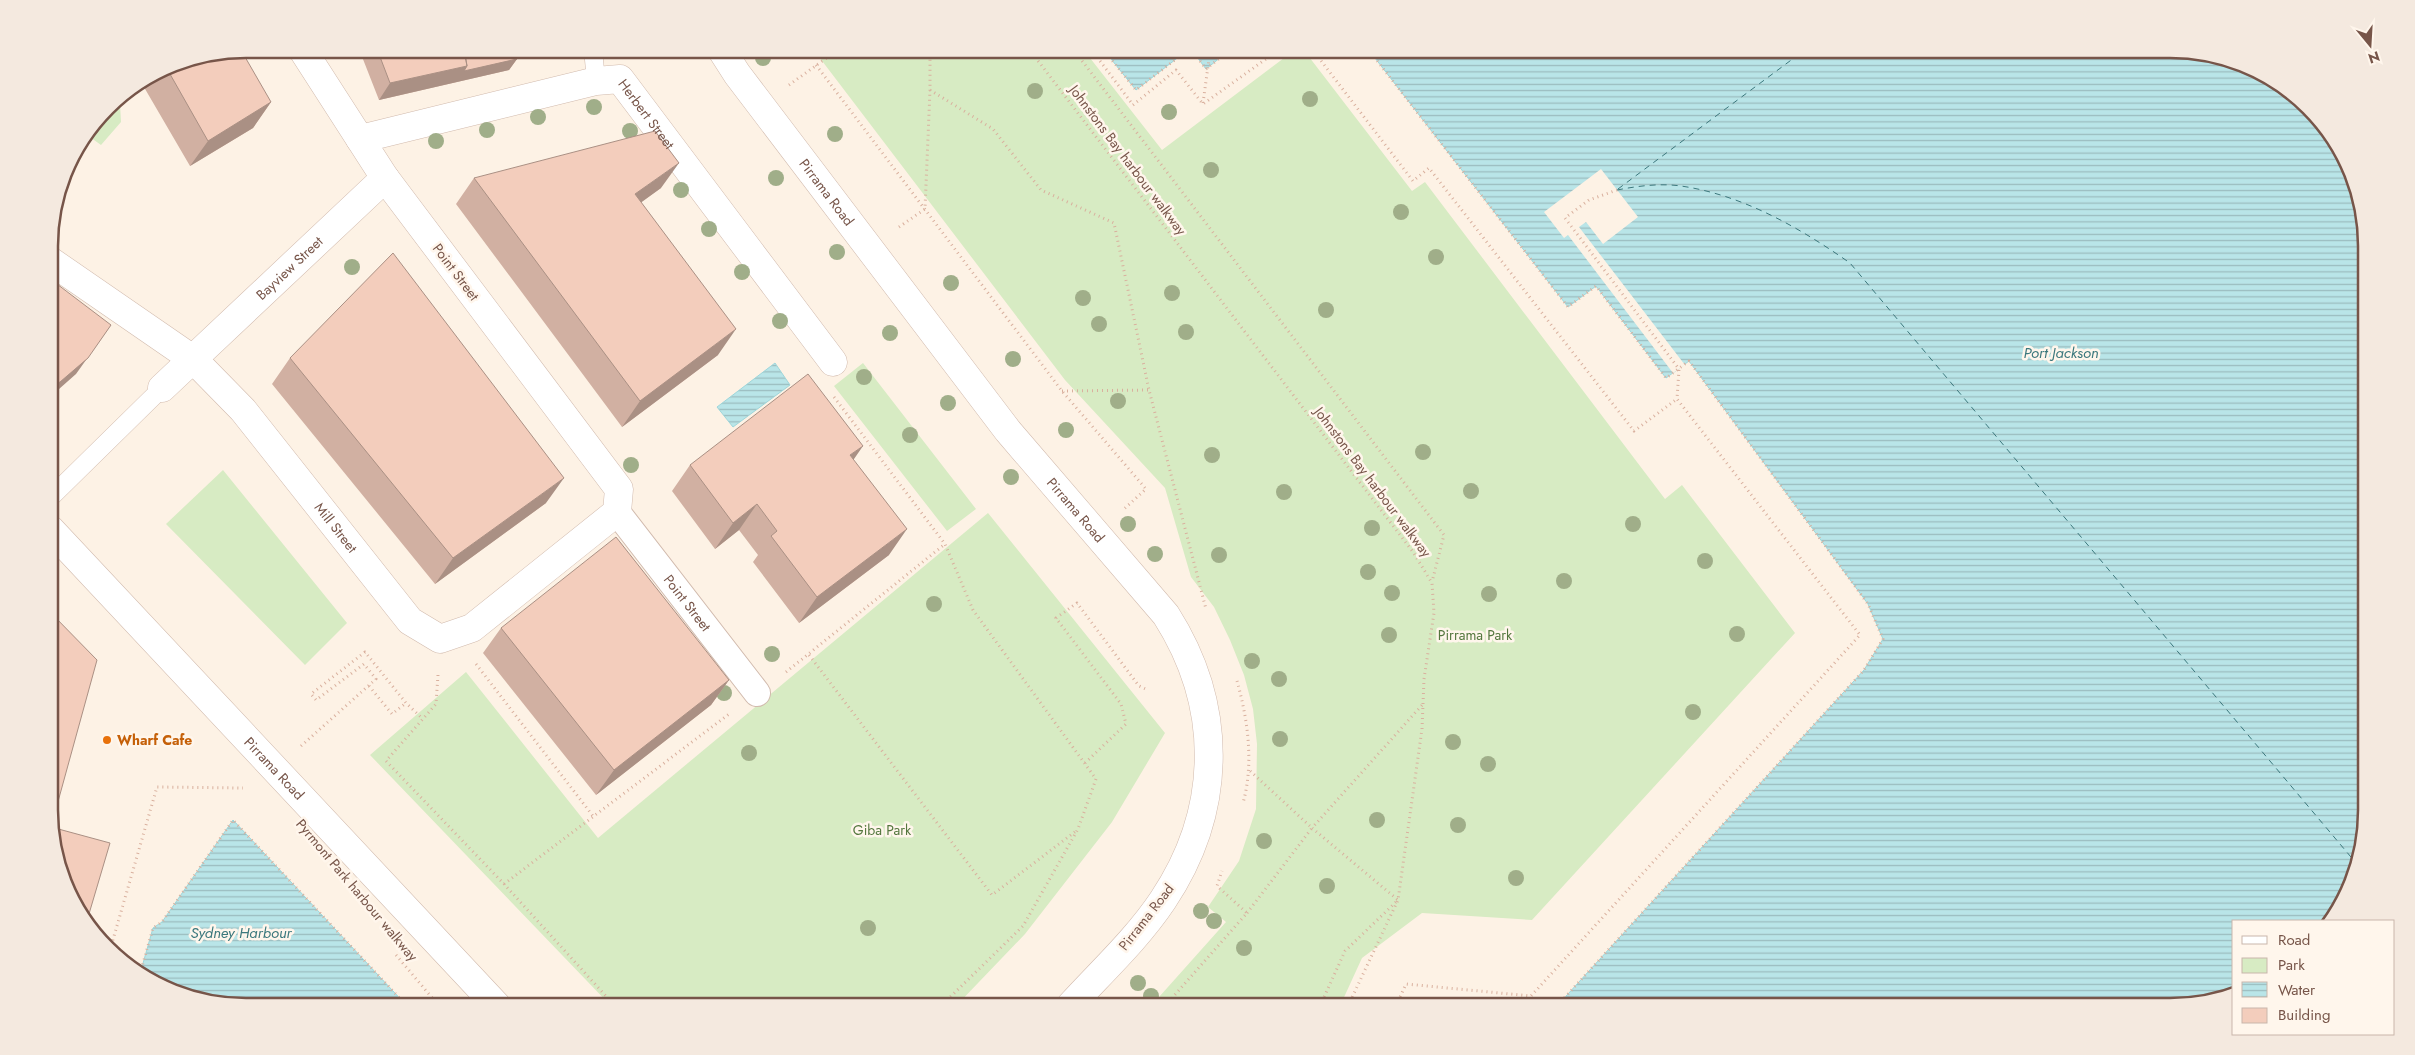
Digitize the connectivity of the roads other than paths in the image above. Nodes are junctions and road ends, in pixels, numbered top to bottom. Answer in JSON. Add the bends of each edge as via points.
{"nodes":[{"id":1,"x":308,"y":58,"type":"edge"},
{"id":2,"x":323,"y":58,"type":"edge"},
{"id":3,"x":594,"y":58,"type":"edge"},
{"id":4,"x":727,"y":58,"type":"edge"},
{"id":5,"x":321,"y":76,"type":"junction"},
{"id":6,"x":596,"y":81,"type":"junction"},
{"id":7,"x":360,"y":139,"type":"junction"},
{"id":8,"x":385,"y":178,"type":"junction"},
{"id":9,"x":58,"y":266,"type":"edge"},
{"id":10,"x":194,"y":360,"type":"junction"},
{"id":11,"x":834,"y":362,"type":"road end"},
{"id":12,"x":162,"y":388,"type":"joint"},
{"id":13,"x":58,"y":490,"type":"edge"},
{"id":14,"x":618,"y":501,"type":"junction"},
{"id":15,"x":58,"y":538,"type":"edge"},
{"id":16,"x":757,"y":693,"type":"road end"},
{"id":17,"x":490,"y":998,"type":"edge"},
{"id":18,"x":1077,"y":998,"type":"edge"}],
"edges":[{"from":1,"to":5,"type":"street","name":"Point Street"},
{"from":2,"to":5,"type":"street"},
{"from":3,"to":6,"type":"lane"},
{"from":4,"to":18,"type":"street","name":"Pirrama Road","via":[[1008,431],[1166,614],[1198,682],[1210,763],[1202,819],[1192,846],[1157,907]]},
{"from":5,"to":7,"type":"street","name":"Point Street"},
{"from":6,"to":7,"type":"street","name":"Herbert Street"},
{"from":6,"to":11,"type":"street","name":"Herbert Street","via":[[620,79]]},
{"from":7,"to":8,"type":"street","name":"Point Street"},
{"from":8,"to":10,"type":"street","name":"Bayview Street"},
{"from":8,"to":14,"type":"street","name":"Point Street"},
{"from":9,"to":10,"type":"street","name":"Mill Street"},
{"from":10,"to":12,"type":"street","name":"Bayview Street"},
{"from":10,"to":14,"type":"street","name":"Mill Street","via":[[243,410],[410,621],[447,636],[472,628]]},
{"from":12,"to":13,"type":"lane"},
{"from":14,"to":16,"type":"street","name":"Point Street"},
{"from":15,"to":17,"type":"street","name":"Pirrama Road"}]}
